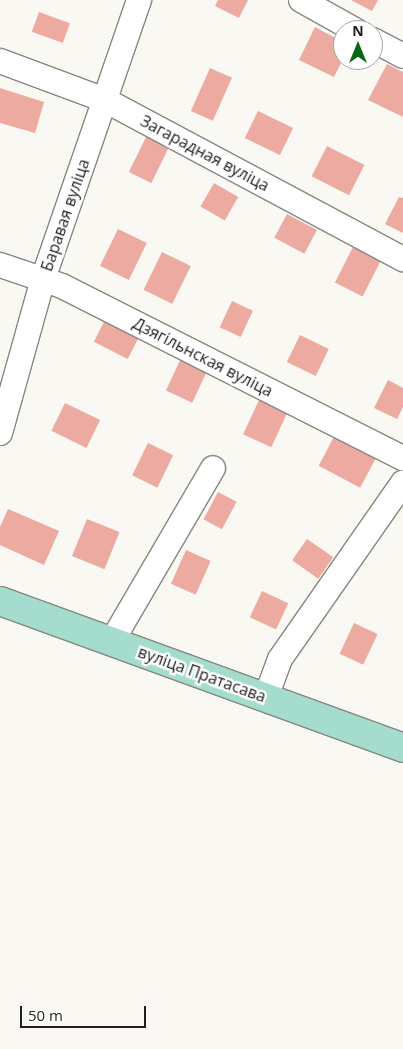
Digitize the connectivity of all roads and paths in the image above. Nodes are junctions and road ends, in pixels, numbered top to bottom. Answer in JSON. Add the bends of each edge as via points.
{"nodes":[{"id":1,"x":139,"y":0,"type":"edge"},
{"id":2,"x":301,"y":0,"type":"edge"},
{"id":3,"x":337,"y":20,"type":"edge"},
{"id":4,"x":383,"y":45,"type":"edge"},
{"id":5,"x":403,"y":56,"type":"edge"},
{"id":6,"x":0,"y":61,"type":"edge"},
{"id":7,"x":105,"y":100,"type":"junction"},
{"id":8,"x":403,"y":259,"type":"edge"},
{"id":9,"x":0,"y":265,"type":"edge"},
{"id":10,"x":43,"y":279,"type":"junction"},
{"id":11,"x":0,"y":433,"type":"edge"},
{"id":12,"x":403,"y":458,"type":"edge"},
{"id":13,"x":213,"y":468,"type":"dead end"},
{"id":14,"x":403,"y":483,"type":"edge"},
{"id":15,"x":0,"y":601,"type":"edge"},
{"id":16,"x":112,"y":641,"type":"junction"},
{"id":17,"x":266,"y":697,"type":"junction"},
{"id":18,"x":403,"y":748,"type":"edge"}],
"edges":[{"from":1,"to":7,"type":"street","name":"Баравая вуліца"},
{"from":2,"to":3,"type":"street"},
{"from":4,"to":5,"type":"street"},
{"from":6,"to":7,"type":"street","name":"Загарадная вуліца"},
{"from":7,"to":8,"type":"street","name":"Загарадная вуліца"},
{"from":7,"to":10,"type":"street","name":"Баравая вуліца"},
{"from":9,"to":10,"type":"street","name":"Дзягільнская вуліца"},
{"from":10,"to":11,"type":"street","name":"Баравая вуліца"},
{"from":10,"to":12,"type":"street","name":"Дзягільнская вуліца"},
{"from":13,"to":16,"type":"street"},
{"from":14,"to":17,"type":"street","via":[[280,660]]},
{"from":15,"to":16,"type":"main road","name":"вуліца Пратасава"},
{"from":16,"to":17,"type":"main road","name":"вуліца Пратасава"},
{"from":17,"to":18,"type":"main road","name":"вуліца Пратасава"}]}
